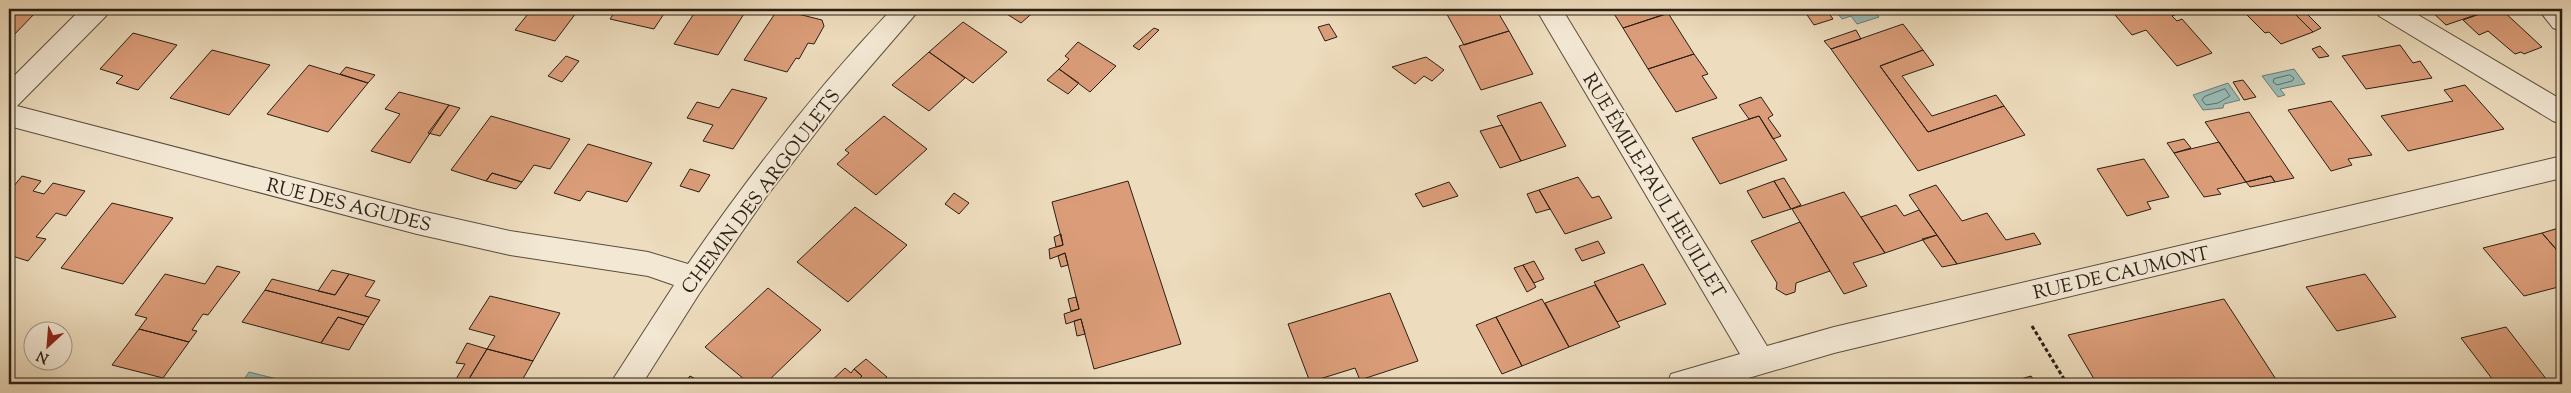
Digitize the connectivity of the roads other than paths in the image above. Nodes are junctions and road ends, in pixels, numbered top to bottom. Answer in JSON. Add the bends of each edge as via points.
{"nodes":[{"id":1,"x":97,"y":9,"type":"edge"},
{"id":2,"x":907,"y":9,"type":"edge"},
{"id":3,"x":1549,"y":9,"type":"edge"},
{"id":4,"x":2388,"y":9,"type":"edge"},
{"id":5,"x":2551,"y":9,"type":"edge"},
{"id":6,"x":2562,"y":21,"type":"edge"},
{"id":7,"x":9,"y":98,"type":"edge"},
{"id":8,"x":2562,"y":113,"type":"edge"},
{"id":9,"x":9,"y":115,"type":"edge"},
{"id":10,"x":2562,"y":167,"type":"edge"},
{"id":11,"x":693,"y":278,"type":"junction"},
{"id":12,"x":1760,"y":361,"type":"junction"},
{"id":13,"x":625,"y":384,"type":"edge"},
{"id":14,"x":1682,"y":384,"type":"edge"}],
"edges":[{"from":1,"to":7,"type":"street"},
{"from":2,"to":11,"type":"street","name":"CHEMIN DES ARGOULETS","via":[[819,109]]},
{"from":3,"to":12,"type":"street","name":"RUE ÉMILE-PAUL HEUILLET"},
{"from":4,"to":8,"type":"street"},
{"from":5,"to":6,"type":"street"},
{"from":9,"to":11,"type":"street","name":"RUE DES AGUDES","via":[[417,222],[510,243],[648,264]]},
{"from":10,"to":12,"type":"street","name":"RUE DE CAUMONT","via":[[1834,340]]},
{"from":11,"to":13,"type":"street","name":"CHEMIN DES ARGOULETS"},
{"from":12,"to":14,"type":"street","name":"RUE DE CAUMONT"}]}
